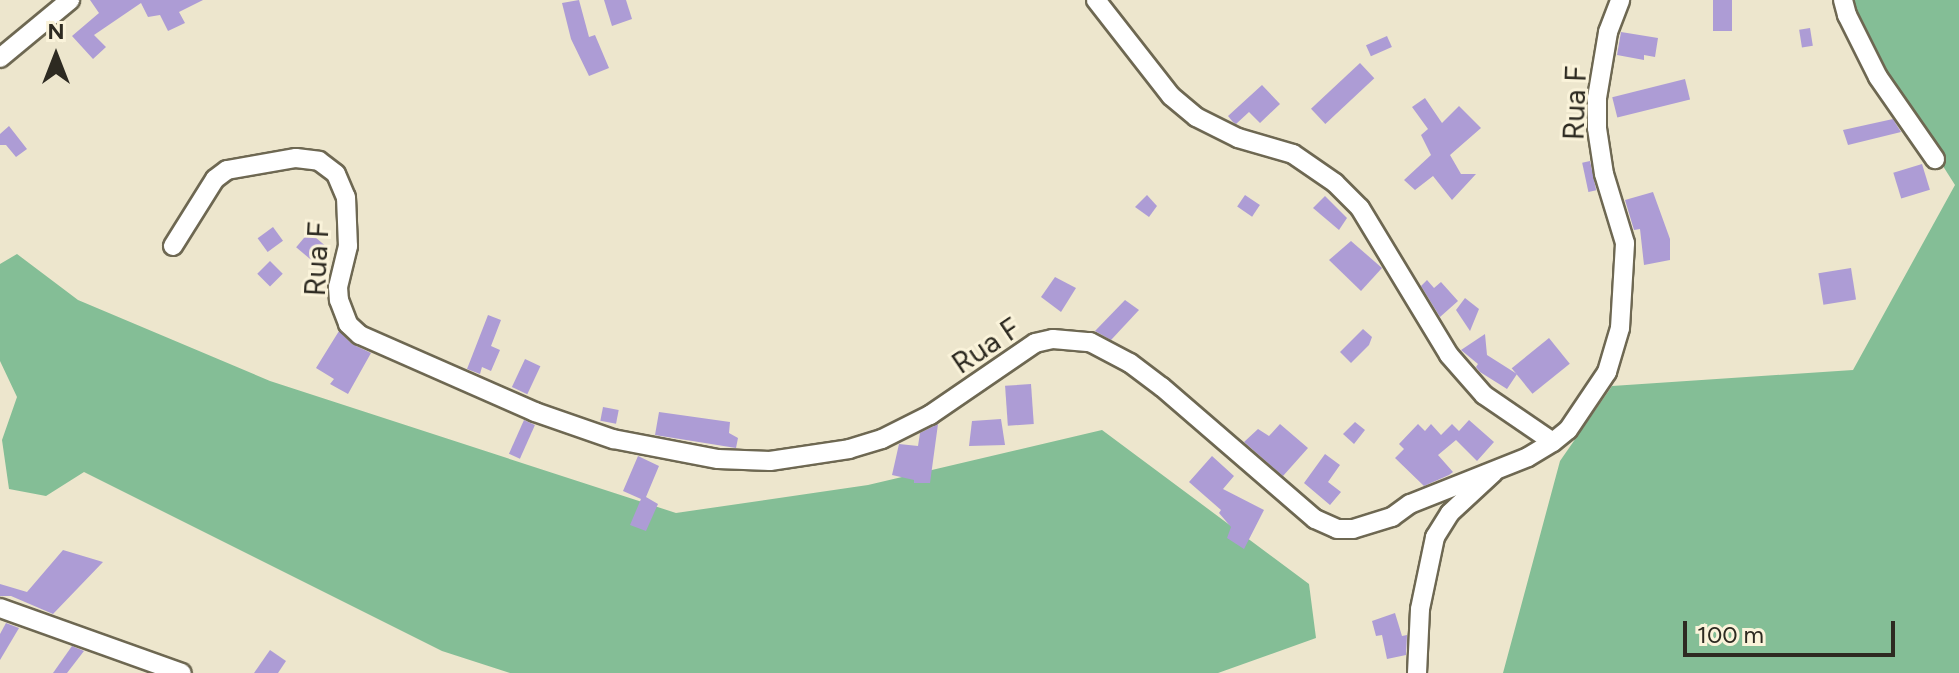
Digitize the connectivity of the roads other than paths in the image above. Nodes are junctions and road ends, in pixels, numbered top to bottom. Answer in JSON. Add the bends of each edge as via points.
{"nodes":[{"id":1,"x":70,"y":0,"type":"edge"},
{"id":2,"x":1096,"y":0,"type":"edge"},
{"id":3,"x":1620,"y":0,"type":"edge"},
{"id":4,"x":1843,"y":0,"type":"edge"},
{"id":5,"x":0,"y":58,"type":"edge"},
{"id":6,"x":1935,"y":159,"type":"dead end"},
{"id":7,"x":173,"y":246,"type":"dead end"},
{"id":8,"x":1553,"y":442,"type":"junction"},
{"id":9,"x":1502,"y":465,"type":"junction"},
{"id":10,"x":0,"y":608,"type":"edge"},
{"id":11,"x":182,"y":673,"type":"edge"},
{"id":12,"x":1417,"y":673,"type":"edge"}],
"edges":[{"from":1,"to":5,"type":"street"},
{"from":2,"to":8,"type":"street","via":[[1171,96],[1196,117],[1224,132],[1293,154],[1335,183],[1360,208],[1449,355],[1484,395]]},
{"from":3,"to":8,"type":"street","name":"Rua F","via":[[1608,32],[1597,128],[1604,174],[1625,243],[1620,328],[1597,389]]},
{"from":4,"to":6,"type":"street","via":[[1878,77]]},
{"from":7,"to":9,"type":"street","name":"Rua F","via":[[215,179],[227,170],[296,158],[319,161],[336,174],[346,197],[348,246],[339,300],[348,324],[360,335],[535,412],[613,439],[677,453],[770,461],[882,439],[930,415],[1035,343],[1053,339],[1090,342],[1130,363],[1315,519],[1337,529],[1392,517],[1410,504]]},
{"from":8,"to":9,"type":"street","name":"Rua F"},
{"from":9,"to":12,"type":"street","via":[[1450,513],[1435,537],[1420,609]]},
{"from":10,"to":11,"type":"street"}]}
